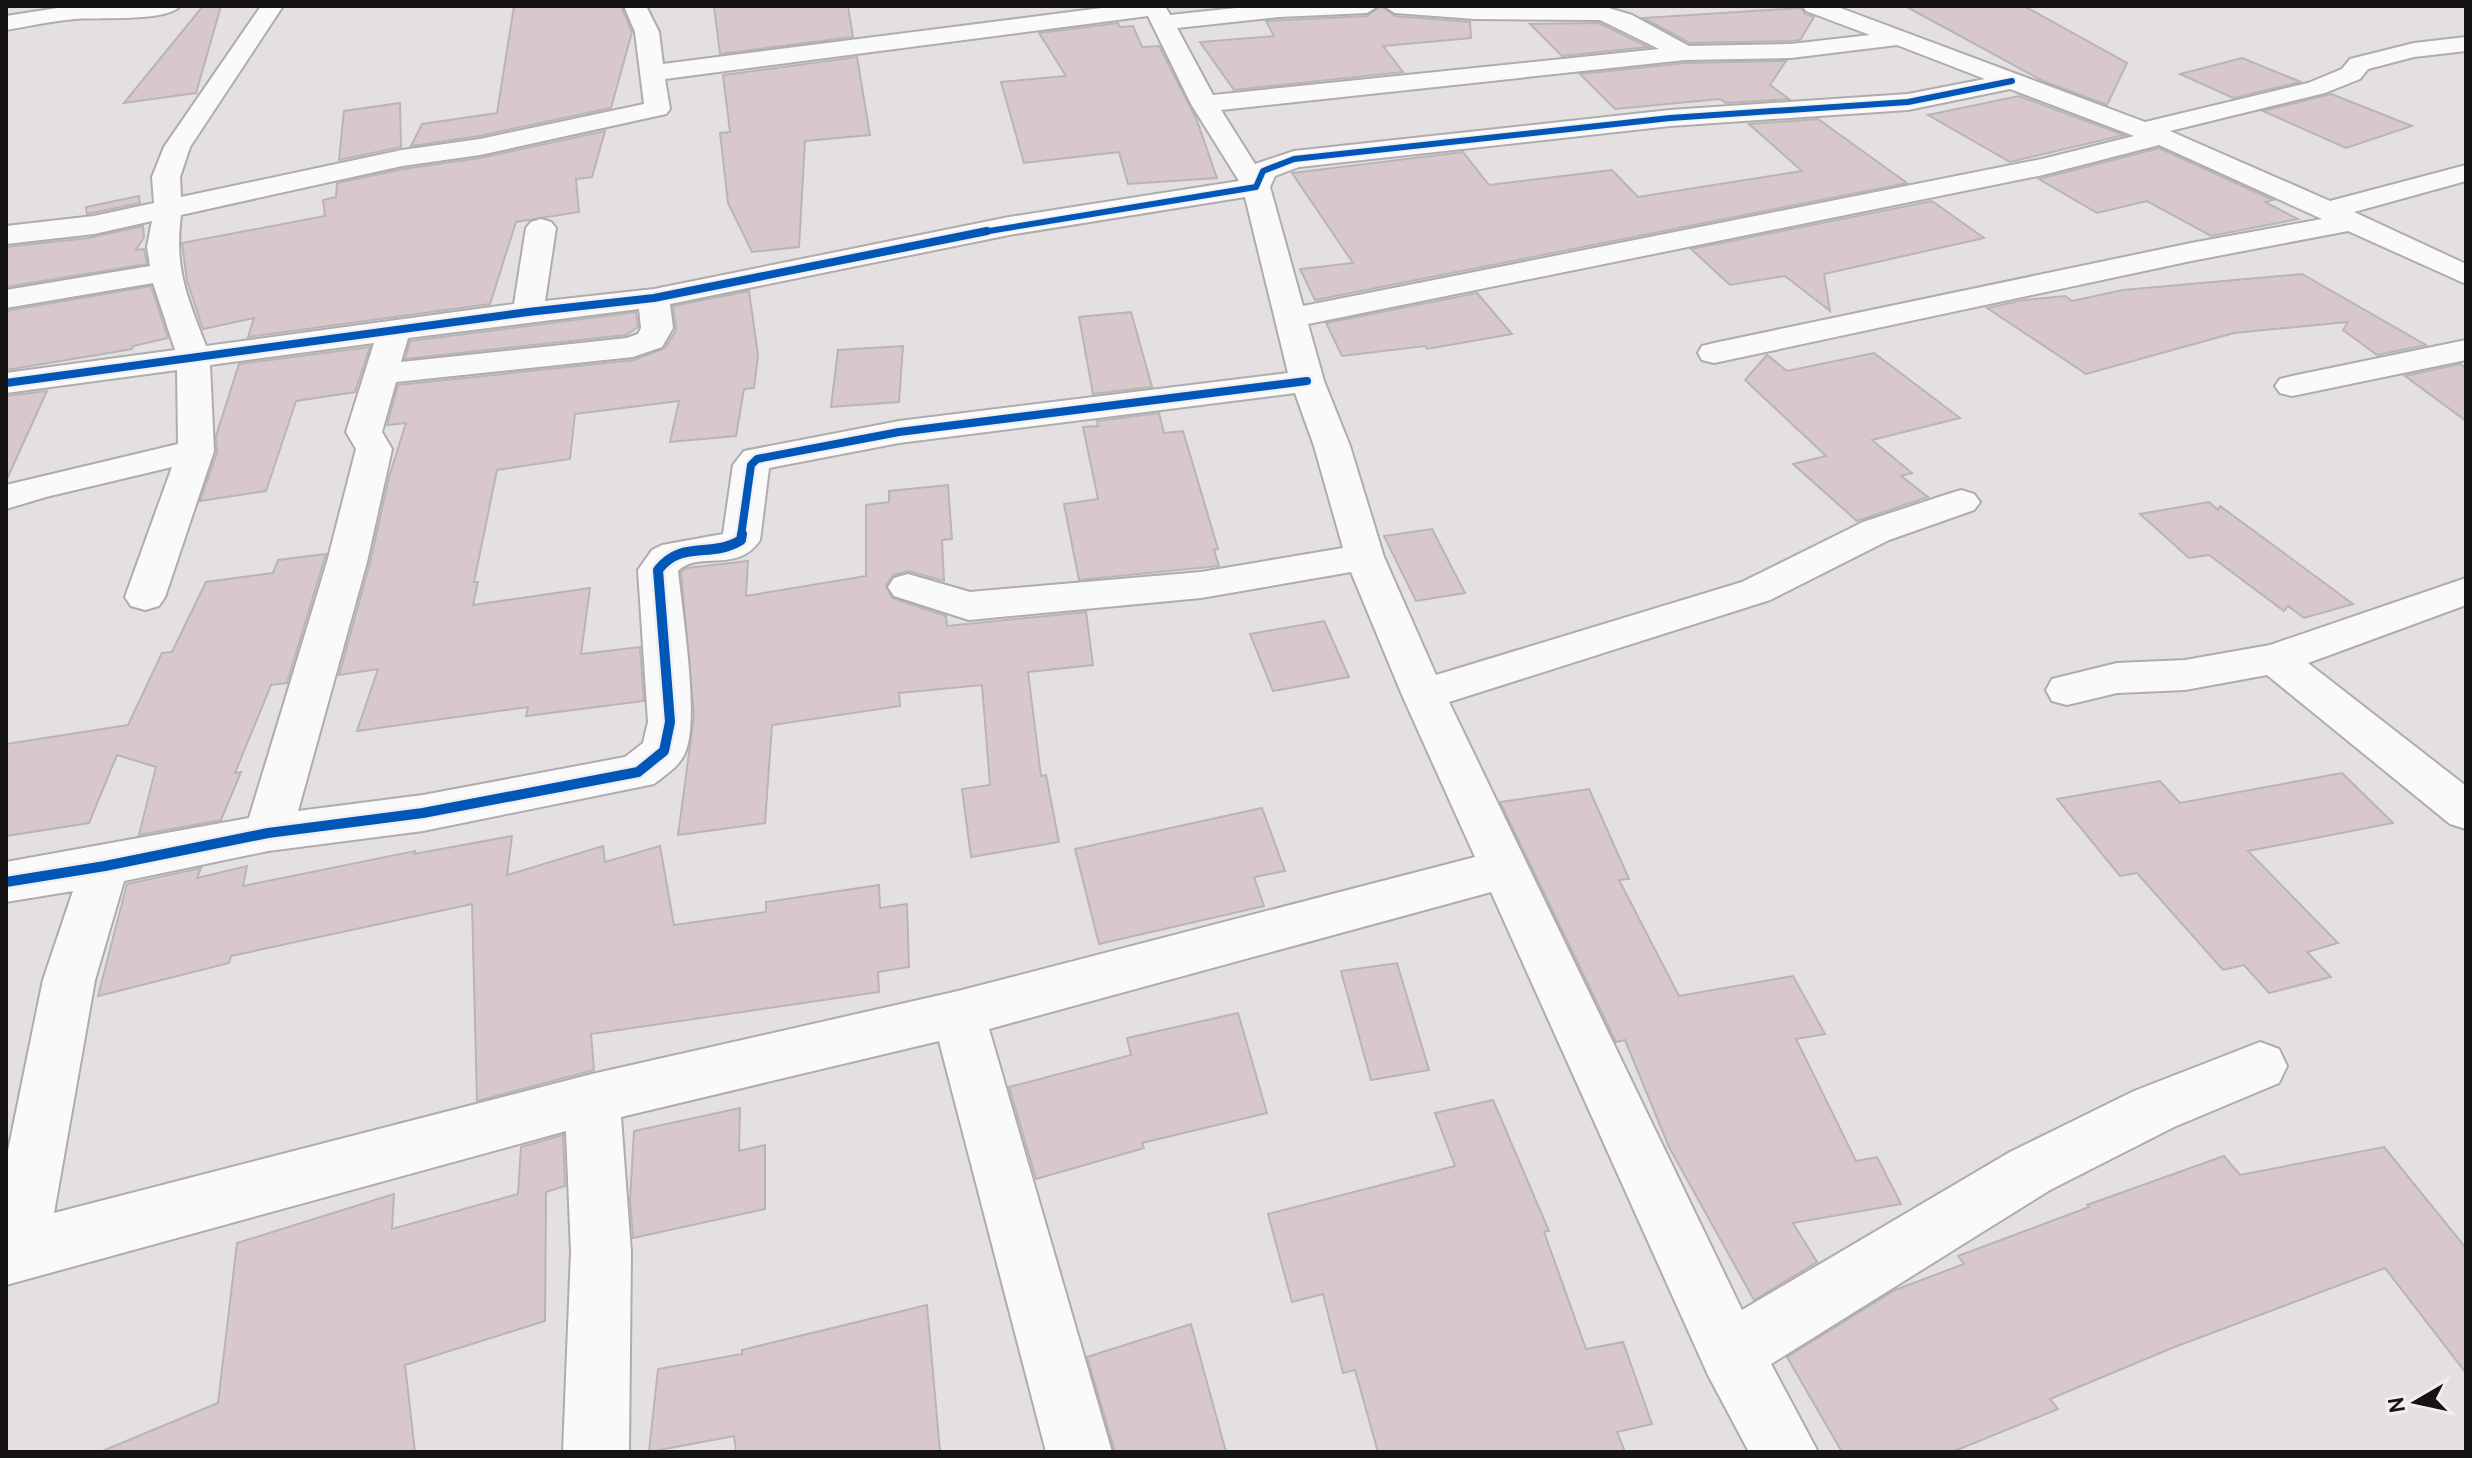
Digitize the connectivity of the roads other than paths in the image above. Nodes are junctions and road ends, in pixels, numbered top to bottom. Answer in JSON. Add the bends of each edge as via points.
{"nodes":[{"id":1,"x":169,"y":6,"type":"edge"},
{"id":2,"x":272,"y":6,"type":"edge"},
{"id":3,"x":635,"y":6,"type":"edge"},
{"id":4,"x":1367,"y":6,"type":"edge"},
{"id":5,"x":1395,"y":6,"type":"edge"},
{"id":6,"x":1814,"y":6,"type":"edge"},
{"id":7,"x":1157,"y":12,"type":"edge"},
{"id":8,"x":6,"y":23,"type":"edge"},
{"id":9,"x":1899,"y":39,"type":"junction"},
{"id":10,"x":2466,"y":44,"type":"edge"},
{"id":11,"x":1696,"y":53,"type":"junction"},
{"id":12,"x":653,"y":73,"type":"junction"},
{"id":13,"x":2012,"y":81,"type":"junction"},
{"id":14,"x":1204,"y":104,"type":"junction"},
{"id":15,"x":1786,"y":111,"type":"junction"},
{"id":16,"x":2152,"y":134,"type":"junction"},
{"id":17,"x":2466,"y":173,"type":"edge"},
{"id":18,"x":1256,"y":187,"type":"junction"},
{"id":19,"x":168,"y":208,"type":"junction"},
{"id":20,"x":2340,"y":217,"type":"junction"},
{"id":21,"x":541,"y":228,"type":"dead end"},
{"id":22,"x":6,"y":235,"type":"edge"},
{"id":23,"x":166,"y":272,"type":"junction"},
{"id":24,"x":2466,"y":275,"type":"edge"},
{"id":25,"x":654,"y":298,"type":"junction"},
{"id":26,"x":6,"y":299,"type":"edge"},
{"id":27,"x":528,"y":312,"type":"junction"},
{"id":28,"x":1292,"y":318,"type":"junction"},
{"id":29,"x":394,"y":331,"type":"junction"},
{"id":30,"x":2466,"y":350,"type":"edge"},
{"id":31,"x":1714,"y":353,"type":"dead end"},
{"id":32,"x":193,"y":356,"type":"junction"},
{"id":33,"x":381,"y":374,"type":"junction"},
{"id":34,"x":1307,"y":381,"type":"junction"},
{"id":35,"x":6,"y":383,"type":"edge"},
{"id":36,"x":2292,"y":386,"type":"dead end"},
{"id":37,"x":196,"y":451,"type":"junction"},
{"id":38,"x":16,"y":493,"type":"edge"},
{"id":39,"x":1961,"y":502,"type":"dead end"},
{"id":40,"x":1365,"y":557,"type":"junction"},
{"id":41,"x":908,"y":587,"type":"dead end"},
{"id":42,"x":2466,"y":591,"type":"edge"},
{"id":43,"x":145,"y":597,"type":"dead end"},
{"id":44,"x":2275,"y":659,"type":"junction"},
{"id":45,"x":2067,"y":690,"type":"dead end"},
{"id":46,"x":1423,"y":695,"type":"junction"},
{"id":47,"x":2466,"y":811,"type":"edge"},
{"id":48,"x":268,"y":833,"type":"junction"},
{"id":49,"x":105,"y":866,"type":"junction"},
{"id":50,"x":1504,"y":869,"type":"junction"},
{"id":51,"x":6,"y":882,"type":"edge"},
{"id":52,"x":958,"y":1014,"type":"junction"},
{"id":53,"x":2260,"y":1066,"type":"dead end"},
{"id":54,"x":592,"y":1099,"type":"junction"},
{"id":55,"x":12,"y":1254,"type":"edge"},
{"id":56,"x":1730,"y":1353,"type":"junction"},
{"id":57,"x":596,"y":1452,"type":"edge"},
{"id":58,"x":1079,"y":1452,"type":"edge"},
{"id":59,"x":1785,"y":1452,"type":"edge"}],
"edges":[{"from":1,"to":8,"type":"street"},
{"from":2,"to":19,"type":"street","via":[[177,147],[166,177]]},
{"from":3,"to":12,"type":"street","via":[[647,32]]},
{"from":4,"to":7,"type":"street"},
{"from":5,"to":11,"type":"street","via":[[1602,13]]},
{"from":6,"to":9,"type":"street"},
{"from":7,"to":12,"type":"street"},
{"from":7,"to":14,"type":"street"},
{"from":9,"to":11,"type":"street","via":[[1791,51]]},
{"from":9,"to":13,"type":"street"},
{"from":10,"to":16,"type":"street","via":[[2359,64],[2351,74],[2316,88]]},
{"from":11,"to":14,"type":"street"},
{"from":11,"to":15,"type":"street"},
{"from":12,"to":19,"type":"street","via":[[657,109],[641,114]]},
{"from":13,"to":15,"type":"street","via":[[1908,102]]},
{"from":13,"to":16,"type":"street"},
{"from":14,"to":18,"type":"street"},
{"from":15,"to":18,"type":"street","via":[[1670,118],[1294,159],[1263,171]]},
{"from":16,"to":20,"type":"street"},
{"from":16,"to":28,"type":"street","via":[[2043,167]]},
{"from":17,"to":20,"type":"street"},
{"from":18,"to":25,"type":"street","via":[[1009,226]]},
{"from":18,"to":28,"type":"street"},
{"from":19,"to":22,"type":"street","via":[[94,225]]},
{"from":19,"to":23,"type":"street","via":[[162,247]]},
{"from":20,"to":24,"type":"street"},
{"from":20,"to":31,"type":"street"},
{"from":21,"to":27,"type":"street"},
{"from":23,"to":26,"type":"street"},
{"from":23,"to":32,"type":"street"},
{"from":25,"to":27,"type":"street"},
{"from":25,"to":33,"type":"street","via":[[657,328],[651,340],[633,347]]},
{"from":27,"to":29,"type":"street"},
{"from":28,"to":34,"type":"street"},
{"from":29,"to":32,"type":"street"},
{"from":29,"to":33,"type":"street"},
{"from":30,"to":36,"type":"street"},
{"from":32,"to":35,"type":"street"},
{"from":32,"to":37,"type":"street"},
{"from":33,"to":48,"type":"street","via":[[364,432],[374,449],[350,548]]},
{"from":34,"to":40,"type":"street"},
{"from":34,"to":48,"type":"street","via":[[899,432],[757,459],[751,465],[741,540],[726,549],[675,552],[658,570],[670,722],[664,751],[638,772],[423,813]]},
{"from":37,"to":38,"type":"street"},
{"from":37,"to":43,"type":"street"},
{"from":39,"to":46,"type":"street","via":[[1876,531],[1756,591]]},
{"from":40,"to":41,"type":"street","via":[[1201,585],[969,606]]},
{"from":40,"to":46,"type":"street"},
{"from":42,"to":44,"type":"street"},
{"from":44,"to":45,"type":"street","via":[[2185,675],[2117,678]]},
{"from":44,"to":47,"type":"street"},
{"from":46,"to":50,"type":"street"},
{"from":48,"to":49,"type":"street"},
{"from":49,"to":51,"type":"street"},
{"from":49,"to":55,"type":"street","via":[[69,980]]},
{"from":50,"to":52,"type":"street"},
{"from":50,"to":56,"type":"street"},
{"from":52,"to":54,"type":"street"},
{"from":52,"to":58,"type":"street"},
{"from":53,"to":56,"type":"street","via":[[2154,1109],[2030,1171]]},
{"from":54,"to":55,"type":"street"},
{"from":54,"to":57,"type":"street","via":[[601,1252]]},
{"from":56,"to":59,"type":"street"}]}
